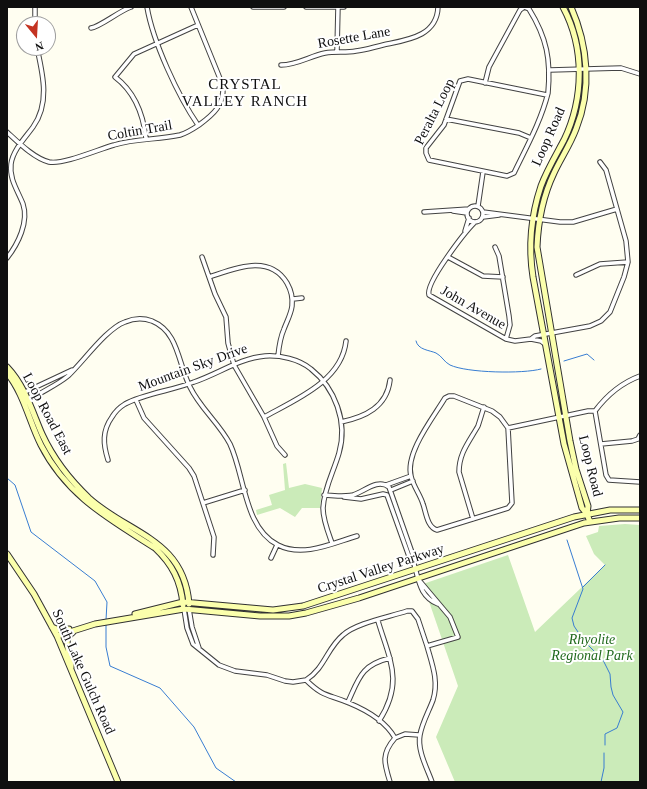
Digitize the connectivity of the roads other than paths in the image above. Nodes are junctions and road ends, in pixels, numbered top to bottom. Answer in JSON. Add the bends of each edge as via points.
{"nodes":[{"id":1,"x":131,"y":7,"type":"edge"},
{"id":2,"x":147,"y":7,"type":"edge"},
{"id":3,"x":192,"y":7,"type":"edge"},
{"id":4,"x":253,"y":7,"type":"edge"},
{"id":5,"x":284,"y":7,"type":"edge"},
{"id":6,"x":306,"y":7,"type":"edge"},
{"id":7,"x":338,"y":7,"type":"edge"},
{"id":8,"x":344,"y":7,"type":"edge"},
{"id":9,"x":438,"y":7,"type":"edge"},
{"id":10,"x":562,"y":7,"type":"edge"},
{"id":11,"x":571,"y":7,"type":"edge"},
{"id":12,"x":198,"y":25,"type":"junction"},
{"id":13,"x":90,"y":28,"type":"dead end"},
{"id":14,"x":158,"y":43,"type":"junction"},
{"id":15,"x":337,"y":51,"type":"junction"},
{"id":16,"x":38,"y":56,"type":"edge"},
{"id":17,"x":281,"y":65,"type":"dead end"},
{"id":18,"x":579,"y":69,"type":"junction"},
{"id":19,"x":586,"y":69,"type":"junction"},
{"id":20,"x":550,"y":70,"type":"junction"},
{"id":21,"x":640,"y":74,"type":"edge"},
{"id":22,"x":484,"y":83,"type":"junction"},
{"id":23,"x":547,"y":95,"type":"junction"},
{"id":24,"x":446,"y":120,"type":"junction"},
{"id":25,"x":198,"y":125,"type":"junction"},
{"id":26,"x":7,"y":132,"type":"edge"},
{"id":27,"x":146,"y":138,"type":"junction"},
{"id":28,"x":531,"y":138,"type":"junction"},
{"id":29,"x":20,"y":144,"type":"junction"},
{"id":30,"x":600,"y":162,"type":"dead end"},
{"id":31,"x":483,"y":172,"type":"junction"},
{"id":32,"x":478,"y":206,"type":"junction"},
{"id":33,"x":617,"y":209,"type":"junction"},
{"id":34,"x":468,"y":211,"type":"junction"},
{"id":35,"x":424,"y":212,"type":"dead end"},
{"id":36,"x":484,"y":212,"type":"junction"},
{"id":37,"x":502,"y":214,"type":"junction"},
{"id":38,"x":483,"y":217,"type":"junction"},
{"id":39,"x":469,"y":218,"type":"junction"},
{"id":40,"x":533,"y":218,"type":"junction"},
{"id":41,"x":540,"y":219,"type":"junction"},
{"id":42,"x":475,"y":222,"type":"junction"},
{"id":43,"x":464,"y":232,"type":"junction"},
{"id":44,"x":495,"y":247,"type":"dead end"},
{"id":45,"x":8,"y":255,"type":"edge"},
{"id":46,"x":202,"y":257,"type":"dead end"},
{"id":47,"x":448,"y":257,"type":"junction"},
{"id":48,"x":628,"y":262,"type":"junction"},
{"id":49,"x":576,"y":275,"type":"dead end"},
{"id":50,"x":209,"y":277,"type":"junction"},
{"id":51,"x":503,"y":277,"type":"junction"},
{"id":52,"x":302,"y":298,"type":"dead end"},
{"id":53,"x":293,"y":299,"type":"junction"},
{"id":54,"x":551,"y":333,"type":"junction"},
{"id":55,"x":544,"y":334,"type":"junction"},
{"id":56,"x":506,"y":339,"type":"junction"},
{"id":57,"x":532,"y":339,"type":"junction"},
{"id":58,"x":346,"y":341,"type":"dead end"},
{"id":59,"x":546,"y":345,"type":"junction"},
{"id":60,"x":278,"y":356,"type":"junction"},
{"id":61,"x":234,"y":365,"type":"junction"},
{"id":62,"x":7,"y":367,"type":"edge"},
{"id":63,"x":76,"y":367,"type":"junction"},
{"id":64,"x":7,"y":372,"type":"edge"},
{"id":65,"x":640,"y":376,"type":"edge"},
{"id":66,"x":390,"y":380,"type":"dead end"},
{"id":67,"x":323,"y":381,"type":"junction"},
{"id":68,"x":188,"y":384,"type":"junction"},
{"id":69,"x":23,"y":394,"type":"junction"},
{"id":70,"x":136,"y":400,"type":"junction"},
{"id":71,"x":27,"y":402,"type":"junction"},
{"id":72,"x":484,"y":408,"type":"junction"},
{"id":73,"x":595,"y":411,"type":"junction"},
{"id":74,"x":566,"y":415,"type":"junction"},
{"id":75,"x":559,"y":416,"type":"junction"},
{"id":76,"x":264,"y":417,"type":"junction"},
{"id":77,"x":341,"y":422,"type":"junction"},
{"id":78,"x":508,"y":428,"type":"junction"},
{"id":79,"x":640,"y":435,"type":"edge"},
{"id":80,"x":601,"y":444,"type":"junction"},
{"id":81,"x":284,"y":455,"type":"dead end"},
{"id":82,"x":108,"y":460,"type":"dead end"},
{"id":83,"x":411,"y":476,"type":"junction"},
{"id":84,"x":413,"y":481,"type":"junction"},
{"id":85,"x":640,"y":482,"type":"edge"},
{"id":86,"x":386,"y":485,"type":"junction"},
{"id":87,"x":245,"y":490,"type":"junction"},
{"id":88,"x":391,"y":490,"type":"junction"},
{"id":89,"x":324,"y":494,"type":"junction"},
{"id":90,"x":336,"y":496,"type":"junction"},
{"id":91,"x":203,"y":503,"type":"junction"},
{"id":92,"x":640,"y":510,"type":"edge"},
{"id":93,"x":587,"y":514,"type":"junction"},
{"id":94,"x":640,"y":518,"type":"edge"},
{"id":95,"x":473,"y":519,"type":"junction"},
{"id":96,"x":590,"y":522,"type":"junction"},
{"id":97,"x":357,"y":536,"type":"dead end"},
{"id":98,"x":332,"y":543,"type":"junction"},
{"id":99,"x":277,"y":545,"type":"junction"},
{"id":100,"x":7,"y":554,"type":"edge"},
{"id":101,"x":213,"y":555,"type":"dead end"},
{"id":102,"x":271,"y":558,"type":"dead end"},
{"id":103,"x":414,"y":564,"type":"junction"},
{"id":104,"x":415,"y":570,"type":"junction"},
{"id":105,"x":418,"y":579,"type":"junction"},
{"id":106,"x":186,"y":602,"type":"junction"},
{"id":107,"x":187,"y":609,"type":"junction"},
{"id":108,"x":126,"y":618,"type":"junction"},
{"id":109,"x":378,"y":621,"type":"junction"},
{"id":110,"x":52,"y":626,"type":"junction"},
{"id":111,"x":79,"y":628,"type":"junction"},
{"id":112,"x":57,"y":636,"type":"junction"},
{"id":113,"x":427,"y":646,"type":"junction"},
{"id":114,"x":390,"y":658,"type":"junction"},
{"id":115,"x":71,"y":669,"type":"junction"},
{"id":116,"x":306,"y":680,"type":"junction"},
{"id":117,"x":348,"y":702,"type":"junction"},
{"id":118,"x":379,"y":721,"type":"junction"},
{"id":119,"x":419,"y":735,"type":"junction"},
{"id":120,"x":395,"y":738,"type":"junction"},
{"id":121,"x":118,"y":782,"type":"edge"},
{"id":122,"x":390,"y":782,"type":"edge"},
{"id":123,"x":432,"y":782,"type":"edge"}],
"edges":[{"from":1,"to":13,"type":"street","via":[[115,14],[96,28]]},
{"from":2,"to":14,"type":"street"},
{"from":3,"to":12,"type":"street","name":"Coltin Trail"},
{"from":4,"to":5,"type":"street"},
{"from":6,"to":7,"type":"street"},
{"from":7,"to":8,"type":"street"},
{"from":7,"to":15,"type":"street"},
{"from":9,"to":15,"type":"street","name":"Rosette Lane","via":[[431,27],[424,34],[355,51]]},
{"from":10,"to":18,"type":"main road","name":"Loop Road","via":[[573,33]]},
{"from":11,"to":19,"type":"main road","name":"Loop Road","via":[[580,31]]},
{"from":12,"to":14,"type":"street"},
{"from":12,"to":25,"type":"street","name":"Coltin Trail","via":[[221,78],[224,94],[214,114]]},
{"from":14,"to":25,"type":"street","via":[[186,106]]},
{"from":14,"to":27,"type":"street","via":[[129,58],[115,77],[134,97],[144,121]]},
{"from":15,"to":17,"type":"street","name":"Rosette Lane","via":[[290,65]]},
{"from":16,"to":29,"type":"street","via":[[44,97],[41,112]]},
{"from":18,"to":19,"type":"street"},
{"from":18,"to":20,"type":"street"},
{"from":18,"to":40,"type":"main road","name":"Loop Road","via":[[578,96],[571,124],[544,178]]},
{"from":19,"to":21,"type":"street","via":[[621,68]]},
{"from":19,"to":41,"type":"main road","name":"Loop Road","via":[[582,111],[571,142],[553,174]]},
{"from":20,"to":22,"type":"street","via":[[542,35],[529,9],[524,7],[489,66]]},
{"from":20,"to":23,"type":"street"},
{"from":22,"to":23,"type":"street","name":"Peralta Loop"},
{"from":22,"to":24,"type":"street","name":"Peralta Loop","via":[[465,79],[460,81]]},
{"from":23,"to":28,"type":"street"},
{"from":24,"to":28,"type":"street"},
{"from":24,"to":31,"type":"street","name":"Peralta Loop","via":[[426,148],[428,158]]},
{"from":25,"to":27,"type":"street","name":"Coltin Trail","via":[[180,135]]},
{"from":26,"to":29,"type":"street","name":"Coltin Trail"},
{"from":27,"to":29,"type":"street","name":"Coltin Trail","via":[[51,162],[42,160]]},
{"from":28,"to":31,"type":"street","via":[[511,175]]},
{"from":29,"to":45,"type":"street","via":[[10,169],[25,212],[17,244]]},
{"from":30,"to":33,"type":"street","via":[[606,170]]},
{"from":31,"to":32,"type":"street"},
{"from":32,"to":34,"type":"street","via":[[473,206]]},
{"from":32,"to":36,"type":"street"},
{"from":33,"to":41,"type":"street","via":[[573,222]]},
{"from":33,"to":48,"type":"street","via":[[626,241]]},
{"from":34,"to":35,"type":"street"},
{"from":34,"to":39,"type":"street"},
{"from":36,"to":37,"type":"street"},
{"from":36,"to":38,"type":"street"},
{"from":37,"to":38,"type":"street"},
{"from":37,"to":40,"type":"street"},
{"from":38,"to":42,"type":"street"},
{"from":39,"to":42,"type":"street"},
{"from":39,"to":43,"type":"street","name":"John Avenue"},
{"from":40,"to":41,"type":"street"},
{"from":40,"to":55,"type":"main road","name":"Loop Road","via":[[530,234],[531,262]]},
{"from":41,"to":54,"type":"main road","name":"Loop Road","via":[[537,248]]},
{"from":42,"to":43,"type":"street","name":"John Avenue"},
{"from":43,"to":47,"type":"street","name":"John Avenue"},
{"from":44,"to":51,"type":"street","via":[[500,256]]},
{"from":46,"to":50,"type":"street"},
{"from":47,"to":51,"type":"street","via":[[484,276]]},
{"from":47,"to":56,"type":"street","name":"John Avenue","via":[[429,287],[429,295]]},
{"from":48,"to":49,"type":"street","via":[[600,264]]},
{"from":48,"to":54,"type":"street","name":"John Avenue","via":[[610,312],[601,321],[590,326]]},
{"from":50,"to":53,"type":"street","via":[[245,266],[263,265],[285,279]]},
{"from":50,"to":61,"type":"street","via":[[226,317],[229,348]]},
{"from":51,"to":56,"type":"street","via":[[510,321]]},
{"from":52,"to":53,"type":"street"},
{"from":53,"to":60,"type":"street","via":[[280,340]]},
{"from":54,"to":55,"type":"street","name":"John Avenue"},
{"from":54,"to":74,"type":"main road","name":"Loop Road"},
{"from":55,"to":57,"type":"street","name":"John Avenue"},
{"from":55,"to":59,"type":"main road","name":"Loop Road"},
{"from":56,"to":57,"type":"street","name":"John Avenue"},
{"from":57,"to":59,"type":"street","name":"John Avenue"},
{"from":58,"to":67,"type":"street","via":[[345,353],[340,363]]},
{"from":59,"to":75,"type":"main road","name":"Loop Road"},
{"from":60,"to":61,"type":"street","name":"Mountain Sky Drive","via":[[255,357]]},
{"from":60,"to":67,"type":"street","name":"Mountain Sky Drive","via":[[310,368]]},
{"from":61,"to":68,"type":"street","name":"Mountain Sky Drive"},
{"from":61,"to":76,"type":"street"},
{"from":62,"to":69,"type":"main road","name":"Loop Road East"},
{"from":63,"to":68,"type":"street","via":[[110,332],[124,322],[148,320],[164,328],[173,339]]},
{"from":63,"to":69,"type":"street"},
{"from":63,"to":71,"type":"street","via":[[62,381]]},
{"from":64,"to":69,"type":"main road","name":"Loop Road East"},
{"from":65,"to":73,"type":"street","via":[[624,383],[605,398]]},
{"from":66,"to":77,"type":"street","via":[[389,391],[375,409],[366,415]]},
{"from":67,"to":76,"type":"street"},
{"from":67,"to":77,"type":"street","name":"Mountain Sky Drive","via":[[335,398]]},
{"from":68,"to":70,"type":"street","name":"Mountain Sky Drive"},
{"from":68,"to":87,"type":"street","via":[[228,441]]},
{"from":69,"to":71,"type":"main road","name":"Loop Road East"},
{"from":70,"to":82,"type":"street","name":"Mountain Sky Drive","via":[[125,404],[108,424],[104,441]]},
{"from":70,"to":91,"type":"street","via":[[144,418],[189,468],[196,480]]},
{"from":71,"to":106,"type":"main road","name":"Loop Road East","via":[[40,443],[61,477],[91,506],[162,554],[177,577]]},
{"from":72,"to":78,"type":"street","via":[[500,417]]},
{"from":72,"to":83,"type":"street","via":[[454,396],[445,398],[413,454]]},
{"from":72,"to":95,"type":"street","via":[[478,425],[460,456],[459,464]]},
{"from":73,"to":74,"type":"street"},
{"from":73,"to":80,"type":"street"},
{"from":74,"to":75,"type":"street"},
{"from":74,"to":93,"type":"main road","name":"Loop Road","via":[[576,470],[588,506]]},
{"from":75,"to":78,"type":"street"},
{"from":75,"to":93,"type":"main road","name":"Loop Road","via":[[569,466],[582,508]]},
{"from":76,"to":81,"type":"street","via":[[277,446]]},
{"from":77,"to":89,"type":"street","name":"Mountain Sky Drive","via":[[339,452]]},
{"from":78,"to":95,"type":"street","via":[[512,503],[508,508]]},
{"from":79,"to":80,"type":"street","via":[[632,441]]},
{"from":80,"to":85,"type":"street","via":[[609,480]]},
{"from":83,"to":84,"type":"street"},
{"from":83,"to":86,"type":"street"},
{"from":84,"to":88,"type":"street"},
{"from":84,"to":95,"type":"street","via":[[433,529],[441,530]]},
{"from":86,"to":88,"type":"street"},
{"from":86,"to":90,"type":"street","via":[[378,485],[351,495]]},
{"from":87,"to":91,"type":"street"},
{"from":87,"to":99,"type":"street","via":[[258,528]]},
{"from":88,"to":103,"type":"street"},
{"from":89,"to":90,"type":"street"},
{"from":89,"to":98,"type":"street","name":"Mountain Sky Drive","via":[[323,510]]},
{"from":90,"to":103,"type":"street","via":[[356,499],[387,495],[411,562]]},
{"from":91,"to":101,"type":"street","via":[[214,537]]},
{"from":92,"to":93,"type":"main road","name":"Crystal Valley Parkway","via":[[610,510]]},
{"from":93,"to":96,"type":"main road"},
{"from":93,"to":104,"type":"main road","name":"Crystal Valley Parkway"},
{"from":94,"to":96,"type":"main road","name":"Crystal Valley Parkway"},
{"from":96,"to":105,"type":"main road","name":"Crystal Valley Parkway"},
{"from":97,"to":98,"type":"street"},
{"from":98,"to":99,"type":"street","via":[[300,551]]},
{"from":99,"to":102,"type":"street"},
{"from":100,"to":110,"type":"main road","name":"South Lake Gulch Road"},
{"from":103,"to":104,"type":"street"},
{"from":104,"to":105,"type":"street"},
{"from":104,"to":106,"type":"main road","name":"Crystal Valley Parkway","via":[[321,602],[292,608],[263,609]]},
{"from":105,"to":107,"type":"main road","name":"Crystal Valley Parkway","via":[[298,615],[260,616]]},
{"from":105,"to":113,"type":"street","via":[[419,586],[427,597],[450,617],[458,637]]},
{"from":106,"to":107,"type":"main road","name":"Loop Road East"},
{"from":106,"to":108,"type":"main road","name":"Crystal Valley Parkway","via":[[151,609]]},
{"from":107,"to":108,"type":"main road","name":"Crystal Valley Parkway"},
{"from":107,"to":116,"type":"street","via":[[193,644],[219,665],[235,671],[267,675],[293,682]]},
{"from":108,"to":111,"type":"main road","name":"Crystal Valley Parkway"},
{"from":109,"to":113,"type":"street","via":[[407,611],[412,612],[418,619]]},
{"from":109,"to":114,"type":"street"},
{"from":109,"to":116,"type":"street","via":[[343,634],[319,671]]},
{"from":110,"to":111,"type":"main road","via":[[63,630]]},
{"from":110,"to":112,"type":"main road","name":"South Lake Gulch Road"},
{"from":111,"to":112,"type":"main road","name":"Crystal Valley Parkway"},
{"from":111,"to":115,"type":"main road","via":[[67,639],[73,660]]},
{"from":112,"to":115,"type":"main road","name":"South Lake Gulch Road"},
{"from":113,"to":119,"type":"street","via":[[436,683],[433,699]]},
{"from":114,"to":117,"type":"street","via":[[371,664],[361,673]]},
{"from":114,"to":118,"type":"street","via":[[394,681],[392,696]]},
{"from":115,"to":121,"type":"main road","name":"South Lake Gulch Road"},
{"from":116,"to":117,"type":"street","via":[[325,695]]},
{"from":117,"to":118,"type":"street"},
{"from":118,"to":120,"type":"street"},
{"from":119,"to":120,"type":"street","via":[[405,734]]},
{"from":119,"to":123,"type":"street","via":[[421,751]]},
{"from":120,"to":122,"type":"street","via":[[388,746],[384,760]]}]}
